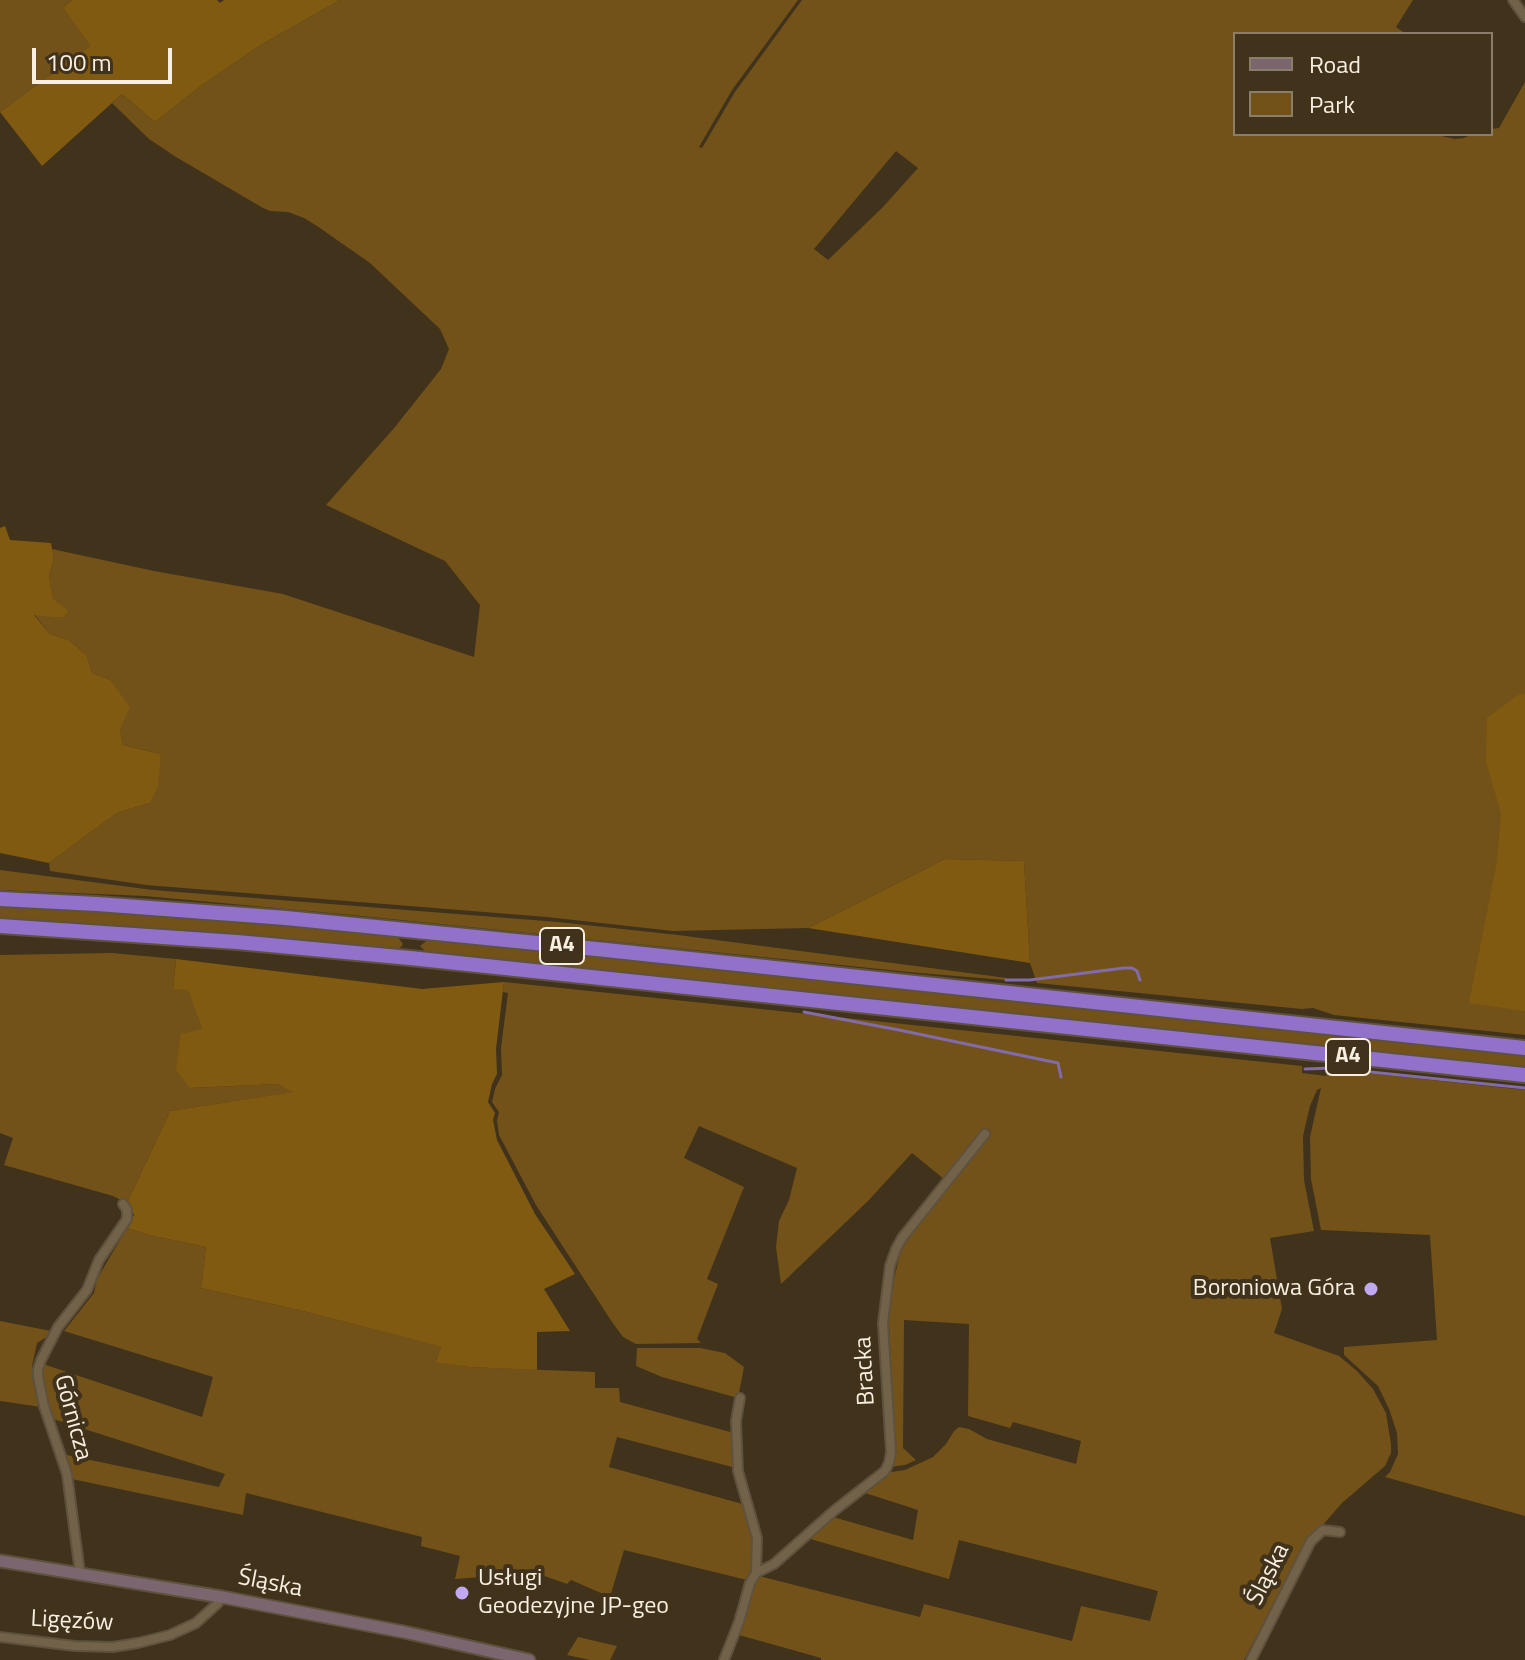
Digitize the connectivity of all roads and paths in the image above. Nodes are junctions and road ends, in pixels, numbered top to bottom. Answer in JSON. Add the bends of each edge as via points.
{"nodes":[{"id":1,"x":1513,"y":0,"type":"edge"},
{"id":2,"x":1525,"y":17,"type":"edge"},
{"id":3,"x":0,"y":899,"type":"edge"},
{"id":4,"x":0,"y":926,"type":"edge"},
{"id":5,"x":1525,"y":1048,"type":"edge"},
{"id":6,"x":1525,"y":1075,"type":"edge"},
{"id":7,"x":985,"y":1134,"type":"dead end"},
{"id":8,"x":123,"y":1204,"type":"dead end"},
{"id":9,"x":740,"y":1398,"type":"dead end"},
{"id":10,"x":1340,"y":1532,"type":"dead end"},
{"id":11,"x":0,"y":1561,"type":"edge"},
{"id":12,"x":80,"y":1573,"type":"junction"},
{"id":13,"x":756,"y":1573,"type":"junction"},
{"id":14,"x":222,"y":1597,"type":"junction"},
{"id":15,"x":0,"y":1637,"type":"edge"},
{"id":16,"x":494,"y":1656,"type":"edge"},
{"id":17,"x":529,"y":1660,"type":"edge"},
{"id":18,"x":724,"y":1660,"type":"edge"},
{"id":19,"x":1251,"y":1660,"type":"edge"}],
"edges":[{"from":1,"to":2,"type":"street"},
{"from":3,"to":5,"type":"highway","number":"A4","via":[[286,918]]},
{"from":4,"to":6,"type":"highway","number":"A4","via":[[321,950]]},
{"from":7,"to":13,"type":"street","name":"Bracka","via":[[902,1238],[890,1266],[883,1323],[891,1452],[885,1471],[774,1564]]},
{"from":8,"to":12,"type":"street","name":"Górnicza","via":[[127,1219],[99,1260],[87,1290],[58,1327],[38,1369],[44,1406],[67,1474]]},
{"from":9,"to":13,"type":"street","via":[[738,1471],[757,1538]]},
{"from":10,"to":19,"type":"street","name":"Śląska","via":[[1323,1530],[1311,1541]]},
{"from":11,"to":12,"type":"main road","name":"Śląska"},
{"from":12,"to":14,"type":"main road","name":"Śląska"},
{"from":13,"to":18,"type":"street"},
{"from":14,"to":15,"type":"street","name":"Ligęzów","via":[[196,1623],[138,1643],[75,1646]]},
{"from":14,"to":16,"type":"main road","name":"Śląska"},
{"from":16,"to":17,"type":"main road","name":"Śląska"}]}
